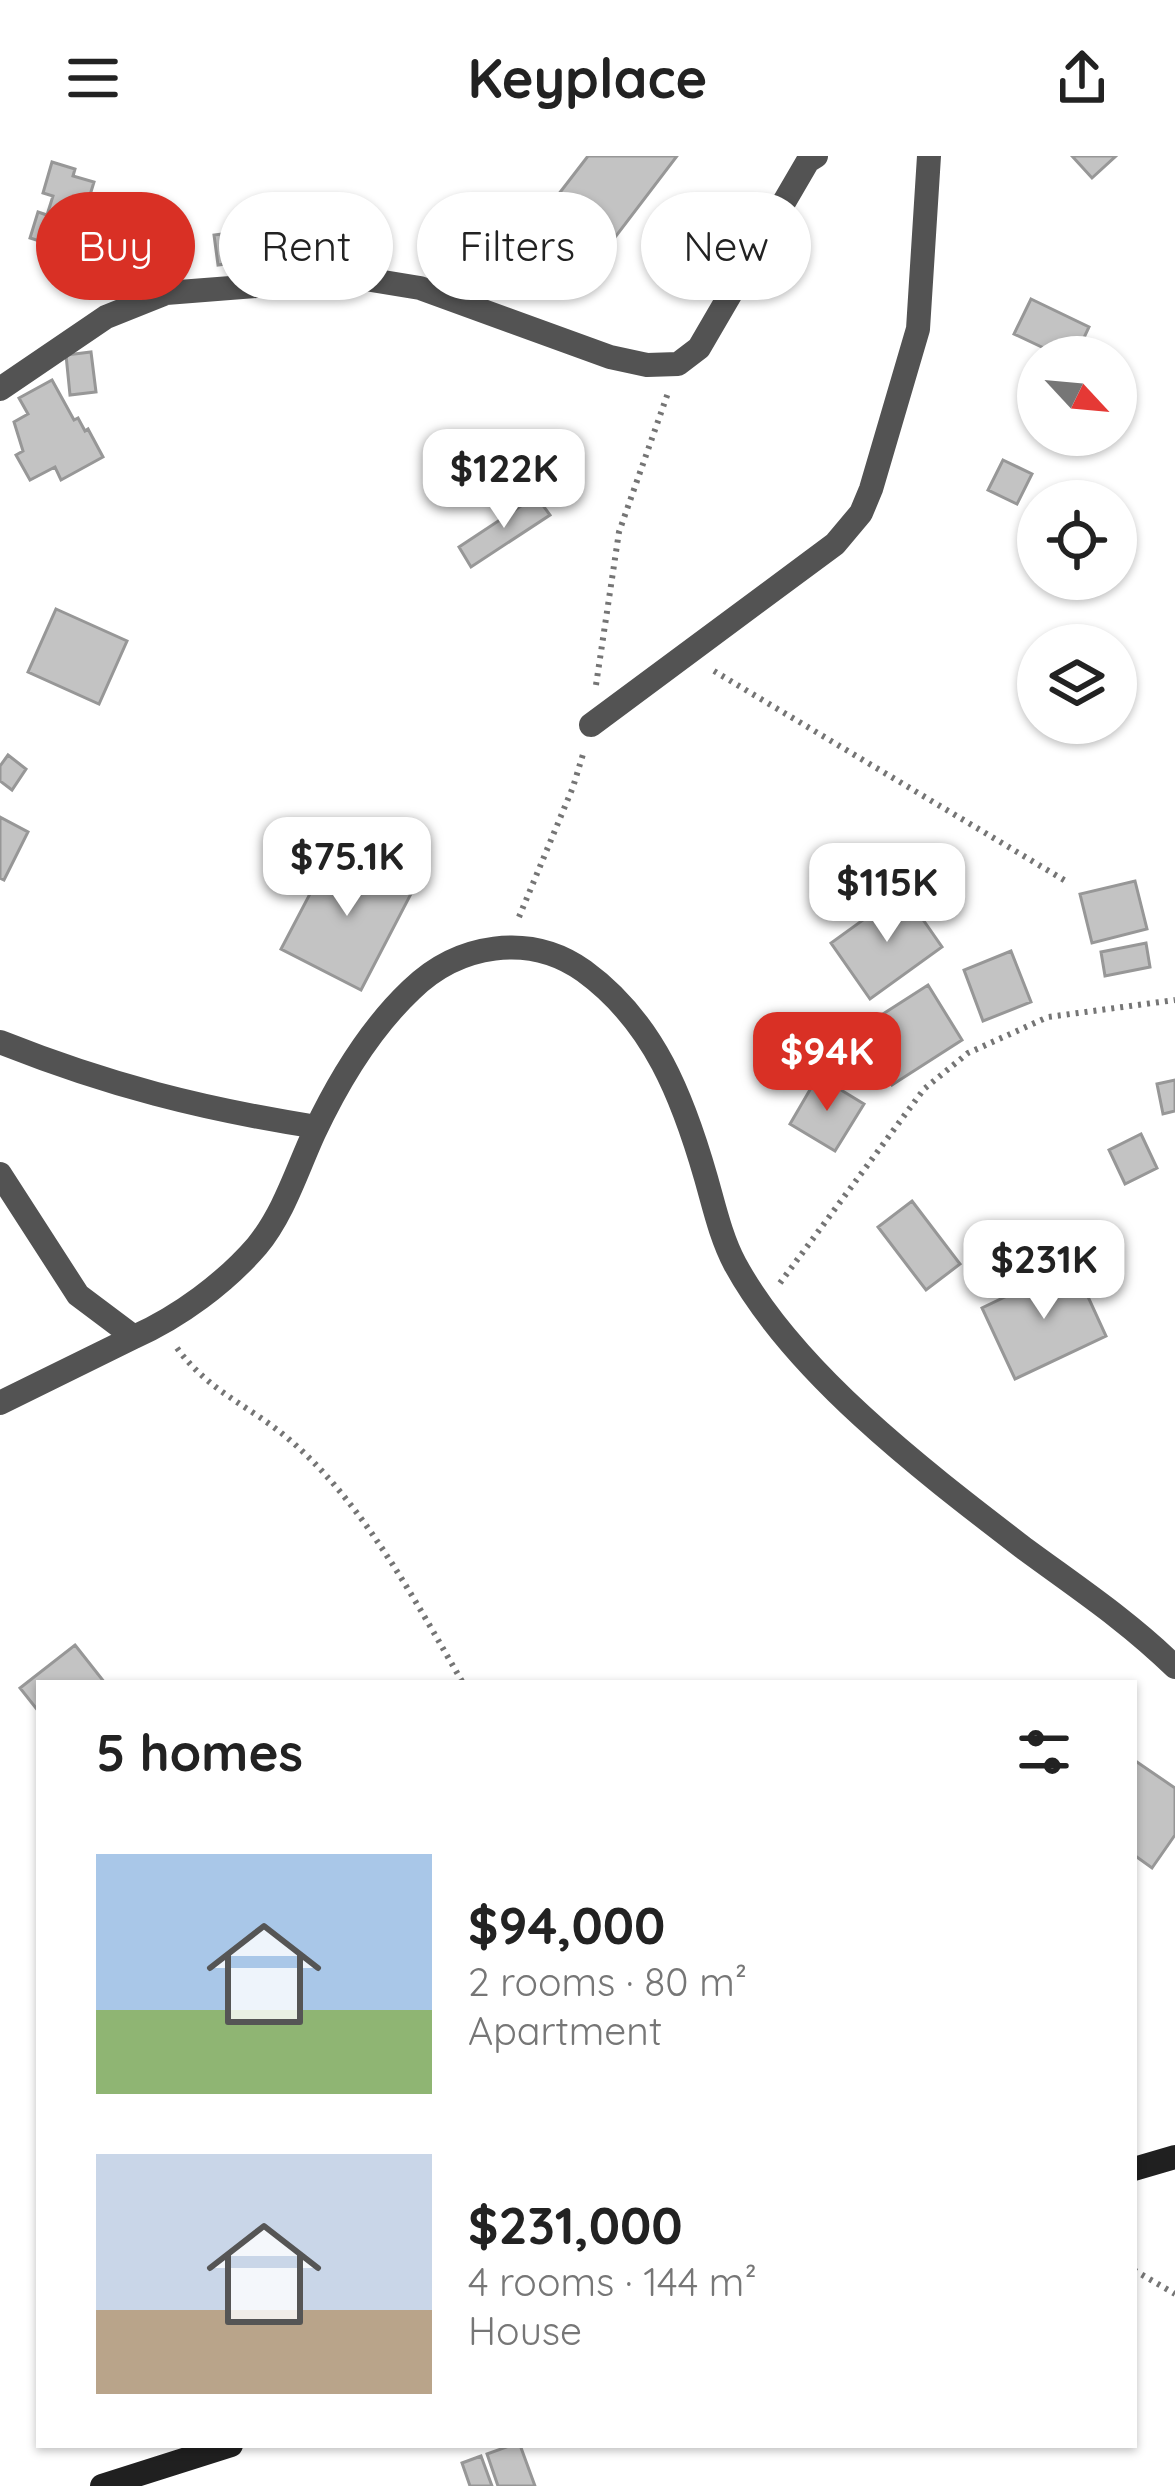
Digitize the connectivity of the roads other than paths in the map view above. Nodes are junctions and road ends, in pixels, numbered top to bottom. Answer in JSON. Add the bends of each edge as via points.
{"nodes":[{"id":1,"x":816,"y":156,"type":"edge"},
{"id":2,"x":929,"y":156,"type":"edge"},
{"id":3,"x":0,"y":389,"type":"edge"},
{"id":4,"x":592,"y":725,"type":"road end"},
{"id":5,"x":0,"y":1042,"type":"edge"},
{"id":6,"x":317,"y":1126,"type":"junction"},
{"id":7,"x":0,"y":1174,"type":"edge"},
{"id":8,"x":134,"y":1337,"type":"junction"},
{"id":9,"x":0,"y":1403,"type":"edge"},
{"id":10,"x":1175,"y":1666,"type":"edge"},
{"id":11,"x":1175,"y":2157,"type":"edge"},
{"id":12,"x":1137,"y":2168,"type":"edge"},
{"id":13,"x":222,"y":2448,"type":"edge"},
{"id":14,"x":103,"y":2486,"type":"edge"}],
"edges":[{"from":1,"to":3,"type":"street","via":[[699,348],[678,364],[610,357],[420,288],[359,278],[166,293],[106,317]]},
{"from":2,"to":4,"type":"street","via":[[918,329],[861,513],[835,544]]},
{"from":5,"to":6,"type":"street","via":[[135,1090]]},
{"from":6,"to":8,"type":"street","via":[[259,1244],[223,1279]]},
{"from":6,"to":10,"type":"street","via":[[388,1012],[452,962],[486,948],[522,946],[584,971],[659,1051],[734,1262],[803,1358],[903,1449]]},
{"from":7,"to":8,"type":"street","via":[[78,1295]]},
{"from":8,"to":9,"type":"street"},
{"from":11,"to":12,"type":"main road"},
{"from":13,"to":14,"type":"main road"}]}
